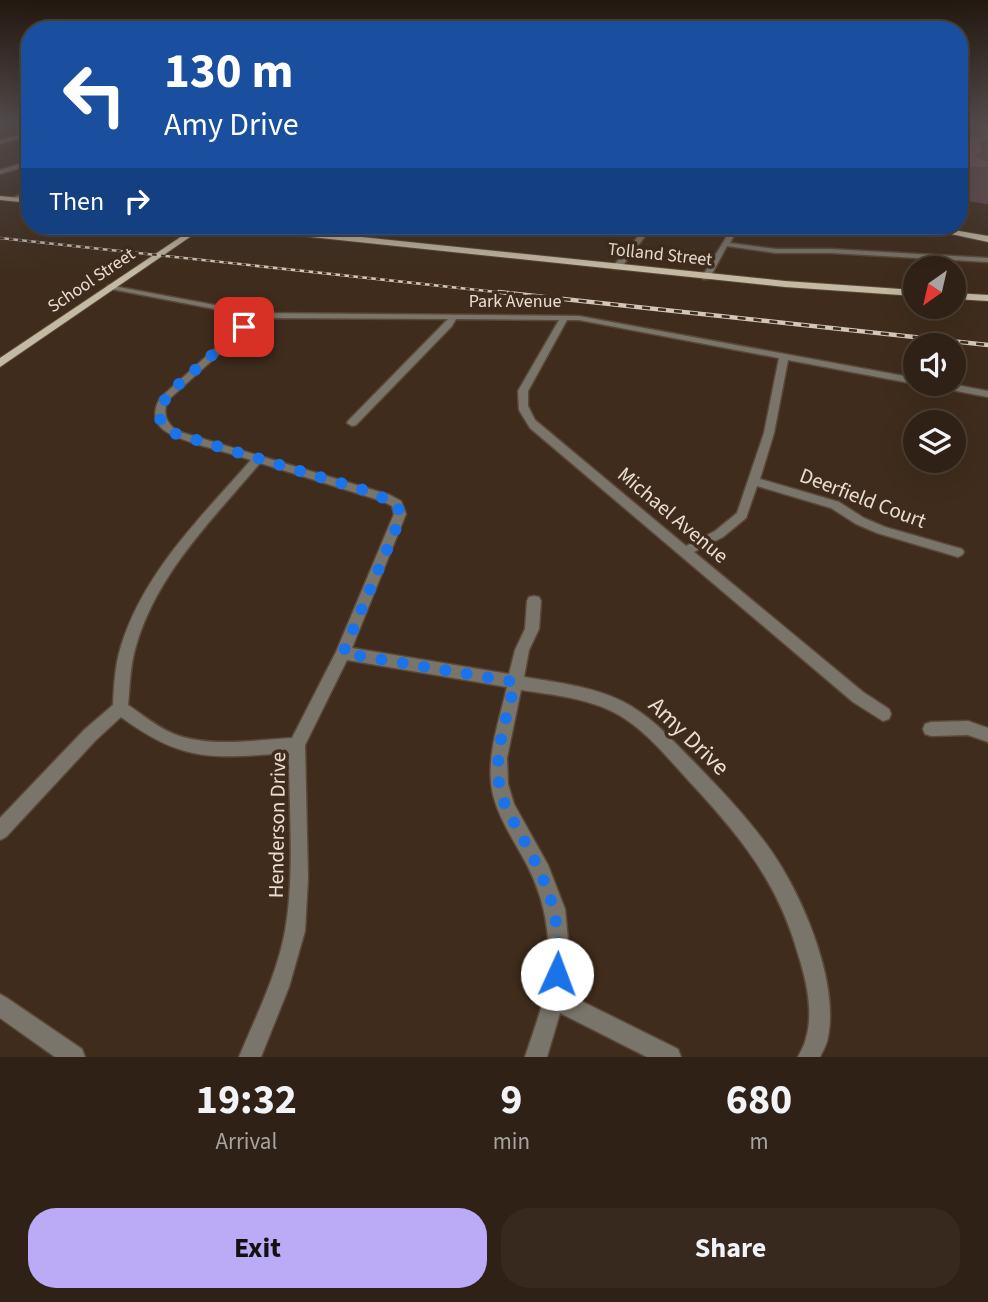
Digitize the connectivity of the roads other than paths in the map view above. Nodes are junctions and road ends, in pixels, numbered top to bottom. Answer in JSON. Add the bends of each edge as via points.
{"nodes":[{"id":1,"x":21,"y":196,"type":"edge"},
{"id":2,"x":0,"y":198,"type":"edge"},
{"id":3,"x":13,"y":199,"type":"junction"},
{"id":4,"x":21,"y":200,"type":"edge"},
{"id":5,"x":188,"y":235,"type":"edge"},
{"id":6,"x":314,"y":235,"type":"edge"},
{"id":7,"x":344,"y":235,"type":"edge"},
{"id":8,"x":643,"y":235,"type":"edge"},
{"id":9,"x":731,"y":235,"type":"edge"},
{"id":10,"x":966,"y":235,"type":"edge"},
{"id":11,"x":340,"y":238,"type":"junction"},
{"id":12,"x":988,"y":239,"type":"edge"},
{"id":13,"x":726,"y":244,"type":"junction"},
{"id":14,"x":988,"y":260,"type":"edge"},
{"id":15,"x":617,"y":267,"type":"junction"},
{"id":16,"x":706,"y":276,"type":"junction"},
{"id":17,"x":111,"y":287,"type":"junction"},
{"id":18,"x":903,"y":292,"type":"edge"},
{"id":19,"x":966,"y":297,"type":"edge"},
{"id":20,"x":988,"y":298,"type":"edge"},
{"id":21,"x":257,"y":315,"type":"junction"},
{"id":22,"x":453,"y":317,"type":"junction"},
{"id":23,"x":565,"y":317,"type":"junction"},
{"id":24,"x":784,"y":356,"type":"junction"},
{"id":25,"x":0,"y":363,"type":"edge"},
{"id":26,"x":903,"y":378,"type":"edge"},
{"id":27,"x":966,"y":390,"type":"edge"},
{"id":28,"x":988,"y":394,"type":"edge"},
{"id":29,"x":352,"y":423,"type":"dead end"},
{"id":30,"x":259,"y":458,"type":"junction"},
{"id":31,"x":754,"y":481,"type":"junction"},
{"id":32,"x":684,"y":552,"type":"junction"},
{"id":33,"x":958,"y":552,"type":"dead end"},
{"id":34,"x":534,"y":601,"type":"dead end"},
{"id":35,"x":343,"y":653,"type":"junction"},
{"id":36,"x":515,"y":682,"type":"junction"},
{"id":37,"x":120,"y":708,"type":"junction"},
{"id":38,"x":883,"y":714,"type":"dead end"},
{"id":39,"x":931,"y":729,"type":"dead end"},
{"id":40,"x":988,"y":735,"type":"edge"},
{"id":41,"x":297,"y":745,"type":"junction"},
{"id":42,"x":0,"y":831,"type":"edge"},
{"id":43,"x":554,"y":999,"type":"junction"},
{"id":44,"x":0,"y":1005,"type":"edge"},
{"id":45,"x":74,"y":1057,"type":"edge"},
{"id":46,"x":250,"y":1057,"type":"edge"},
{"id":47,"x":536,"y":1057,"type":"edge"},
{"id":48,"x":670,"y":1057,"type":"edge"},
{"id":49,"x":809,"y":1057,"type":"edge"}],
"edges":[{"from":1,"to":3,"type":"street"},
{"from":2,"to":3,"type":"main road"},
{"from":3,"to":4,"type":"main road"},
{"from":5,"to":17,"type":"main road","name":"School Street"},
{"from":6,"to":11,"type":"main road","name":"Tolland Street"},
{"from":7,"to":11,"type":"street"},
{"from":8,"to":15,"type":"street"},
{"from":9,"to":13,"type":"street"},
{"from":10,"to":12,"type":"main road"},
{"from":11,"to":15,"type":"main road","name":"Tolland Street"},
{"from":13,"to":14,"type":"street","via":[[776,251]]},
{"from":13,"to":16,"type":"street"},
{"from":15,"to":16,"type":"main road","name":"Tolland Street"},
{"from":16,"to":18,"type":"main road","name":"Tolland Street"},
{"from":17,"to":21,"type":"street","name":"Park Avenue"},
{"from":17,"to":25,"type":"main road","name":"School Street"},
{"from":19,"to":20,"type":"main road"},
{"from":21,"to":22,"type":"street","name":"Park Avenue"},
{"from":21,"to":30,"type":"street","name":"Henderson Drive","via":[[171,391],[159,409],[159,418],[173,433]]},
{"from":22,"to":23,"type":"street","name":"Park Avenue"},
{"from":22,"to":29,"type":"street"},
{"from":23,"to":24,"type":"street","name":"Park Avenue"},
{"from":23,"to":32,"type":"street","name":"Michael Avenue","via":[[523,391],[525,413],[534,426]]},
{"from":24,"to":26,"type":"street","name":"Park Avenue"},
{"from":24,"to":31,"type":"street"},
{"from":27,"to":28,"type":"street"},
{"from":30,"to":35,"type":"street","name":"Henderson Drive","via":[[397,504],[397,526]]},
{"from":30,"to":37,"type":"street","via":[[157,583],[129,643]]},
{"from":31,"to":32,"type":"street","via":[[742,515],[719,534]]},
{"from":31,"to":33,"type":"street","name":"Deerfield Court","via":[[835,505],[881,530]]},
{"from":32,"to":38,"type":"street","name":"Michael Avenue"},
{"from":34,"to":36,"type":"street","via":[[532,629]]},
{"from":35,"to":36,"type":"street","name":"Amy Drive"},
{"from":35,"to":41,"type":"street","name":"Henderson Drive"},
{"from":36,"to":43,"type":"street","via":[[499,758],[499,784],[555,909],[559,950]]},
{"from":36,"to":49,"type":"street","name":"Amy Drive","via":[[605,700],[629,713],[651,730],[747,834],[775,874],[796,916],[818,986],[820,1020]]},
{"from":37,"to":41,"type":"street","via":[[181,744],[215,749]]},
{"from":37,"to":42,"type":"street"},
{"from":39,"to":40,"type":"street","via":[[968,728]]},
{"from":41,"to":46,"type":"street","name":"Henderson Drive","via":[[295,931],[279,987]]},
{"from":43,"to":47,"type":"street"},
{"from":43,"to":48,"type":"street"},
{"from":44,"to":45,"type":"street"}]}
